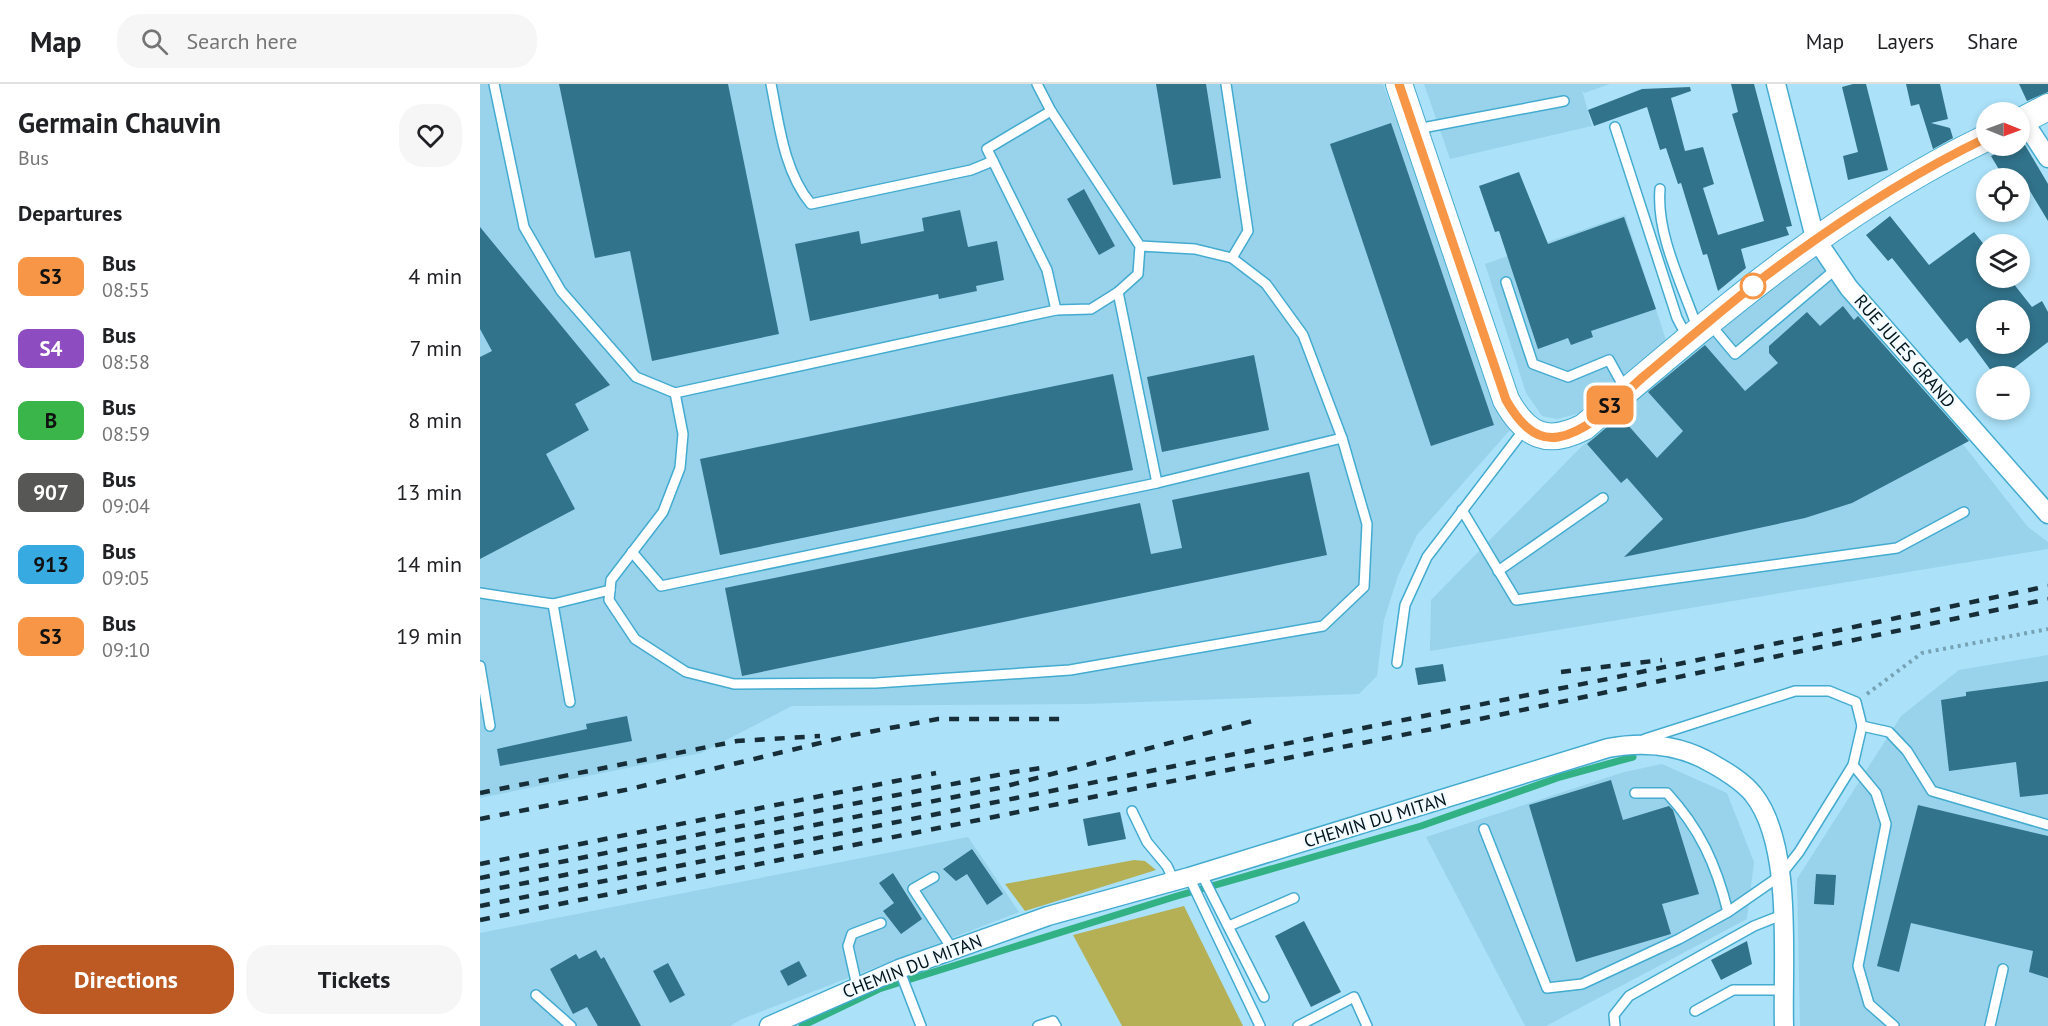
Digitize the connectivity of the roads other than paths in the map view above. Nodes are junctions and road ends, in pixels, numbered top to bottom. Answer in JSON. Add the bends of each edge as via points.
{"nodes":[{"id":1,"x":494,"y":84,"type":"edge"},
{"id":2,"x":771,"y":84,"type":"edge"},
{"id":3,"x":1037,"y":84,"type":"edge"},
{"id":4,"x":1226,"y":84,"type":"edge"},
{"id":5,"x":1400,"y":84,"type":"edge"},
{"id":6,"x":1776,"y":84,"type":"edge"},
{"id":7,"x":1564,"y":102,"type":"dead end"},
{"id":8,"x":2048,"y":107,"type":"edge"},
{"id":9,"x":1051,"y":111,"type":"junction"},
{"id":10,"x":2030,"y":116,"type":"edge"},
{"id":11,"x":1615,"y":127,"type":"dead end"},
{"id":12,"x":1415,"y":129,"type":"junction"},
{"id":13,"x":2030,"y":133,"type":"edge"},
{"id":14,"x":1976,"y":143,"type":"edge"},
{"id":15,"x":2048,"y":158,"type":"edge"},
{"id":16,"x":993,"y":161,"type":"junction"},
{"id":17,"x":1660,"y":189,"type":"dead end"},
{"id":18,"x":1815,"y":238,"type":"junction"},
{"id":19,"x":1140,"y":246,"type":"junction"},
{"id":20,"x":1232,"y":258,"type":"junction"},
{"id":21,"x":1836,"y":269,"type":"junction"},
{"id":22,"x":1506,"y":282,"type":"dead end"},
{"id":23,"x":1118,"y":292,"type":"junction"},
{"id":24,"x":1056,"y":310,"type":"junction"},
{"id":25,"x":1698,"y":331,"type":"junction"},
{"id":26,"x":1627,"y":391,"type":"junction"},
{"id":27,"x":675,"y":393,"type":"junction"},
{"id":28,"x":1526,"y":427,"type":"junction"},
{"id":29,"x":1342,"y":438,"type":"junction"},
{"id":30,"x":1157,"y":483,"type":"junction"},
{"id":31,"x":1603,"y":498,"type":"dead end"},
{"id":32,"x":1462,"y":510,"type":"junction"},
{"id":33,"x":1964,"y":512,"type":"dead end"},
{"id":34,"x":2048,"y":514,"type":"edge"},
{"id":35,"x":633,"y":552,"type":"junction"},
{"id":36,"x":1498,"y":571,"type":"junction"},
{"id":37,"x":610,"y":590,"type":"junction"},
{"id":38,"x":480,"y":592,"type":"edge"},
{"id":39,"x":553,"y":604,"type":"junction"},
{"id":40,"x":1397,"y":663,"type":"dead end"},
{"id":41,"x":480,"y":666,"type":"edge"},
{"id":42,"x":570,"y":702,"type":"dead end"},
{"id":43,"x":490,"y":726,"type":"dead end"},
{"id":44,"x":1862,"y":726,"type":"junction"},
{"id":45,"x":1631,"y":744,"type":"junction"},
{"id":46,"x":1853,"y":765,"type":"junction"},
{"id":47,"x":1635,"y":792,"type":"dead end"},
{"id":48,"x":1132,"y":811,"type":"dead end"},
{"id":49,"x":2048,"y":825,"type":"edge"},
{"id":50,"x":1484,"y":829,"type":"dead end"},
{"id":51,"x":1780,"y":876,"type":"junction"},
{"id":52,"x":934,"y":877,"type":"dead end"},
{"id":53,"x":1188,"y":877,"type":"junction"},
{"id":54,"x":1294,"y":898,"type":"dead end"},
{"id":55,"x":1728,"y":912,"type":"junction"},
{"id":56,"x":1782,"y":915,"type":"junction"},
{"id":57,"x":881,"y":923,"type":"dead end"},
{"id":58,"x":1229,"y":926,"type":"junction"},
{"id":59,"x":953,"y":950,"type":"junction"},
{"id":60,"x":899,"y":969,"type":"junction"},
{"id":61,"x":2003,"y":969,"type":"dead end"},
{"id":62,"x":857,"y":986,"type":"junction"},
{"id":63,"x":1783,"y":990,"type":"junction"},
{"id":64,"x":536,"y":995,"type":"dead end"},
{"id":65,"x":1264,"y":997,"type":"dead end"},
{"id":66,"x":1695,"y":1011,"type":"dead end"},
{"id":67,"x":571,"y":1026,"type":"edge"},
{"id":68,"x":769,"y":1026,"type":"edge"},
{"id":69,"x":921,"y":1026,"type":"edge"},
{"id":70,"x":1038,"y":1026,"type":"edge"},
{"id":71,"x":1056,"y":1026,"type":"edge"},
{"id":72,"x":1260,"y":1026,"type":"edge"},
{"id":73,"x":1298,"y":1026,"type":"edge"},
{"id":74,"x":1367,"y":1026,"type":"edge"},
{"id":75,"x":1616,"y":1026,"type":"edge"},
{"id":76,"x":1784,"y":1026,"type":"edge"},
{"id":77,"x":1894,"y":1026,"type":"edge"},
{"id":78,"x":1990,"y":1026,"type":"edge"}],
"edges":[{"from":1,"to":27,"type":"lane","via":[[524,227],[561,291],[636,376]]},
{"from":2,"to":16,"type":"lane","via":[[779,129],[798,188],[811,204],[971,170]]},
{"from":3,"to":9,"type":"lane"},
{"from":4,"to":20,"type":"lane","via":[[1248,231]]},
{"from":5,"to":12,"type":"street"},
{"from":6,"to":18,"type":"street","name":"RUE JULES GRAND"},
{"from":7,"to":12,"type":"lane"},
{"from":8,"to":10,"type":"street"},
{"from":9,"to":16,"type":"lane","via":[[987,149]]},
{"from":9,"to":19,"type":"lane"},
{"from":11,"to":25,"type":"lane","via":[[1677,318]]},
{"from":12,"to":28,"type":"street","via":[[1506,400]]},
{"from":13,"to":15,"type":"street"},
{"from":14,"to":18,"type":"street","via":[[1926,167]]},
{"from":16,"to":24,"type":"lane","via":[[1047,270]]},
{"from":17,"to":25,"type":"lane","via":[[1658,208],[1666,238]]},
{"from":18,"to":21,"type":"street","name":"RUE JULES GRAND"},
{"from":18,"to":25,"type":"street"},
{"from":19,"to":20,"type":"lane","via":[[1195,249]]},
{"from":19,"to":23,"type":"lane","via":[[1138,274]]},
{"from":20,"to":29,"type":"lane","via":[[1266,284],[1303,334]]},
{"from":21,"to":25,"type":"lane","via":[[1736,354]]},
{"from":21,"to":34,"type":"street","name":"RUE JULES GRAND"},
{"from":22,"to":26,"type":"lane","via":[[1533,364],[1568,377],[1609,360]]},
{"from":23,"to":24,"type":"lane","via":[[1091,309]]},
{"from":23,"to":30,"type":"lane"},
{"from":24,"to":27,"type":"lane"},
{"from":25,"to":26,"type":"street"},
{"from":26,"to":28,"type":"street","via":[[1570,434],[1556,438]]},
{"from":27,"to":35,"type":"lane","via":[[683,434],[681,468],[663,512]]},
{"from":28,"to":32,"type":"lane"},
{"from":29,"to":30,"type":"lane"},
{"from":29,"to":37,"type":"lane","via":[[1367,524],[1364,587],[1323,626],[1070,670],[876,683],[734,684],[686,672],[635,639],[609,600]]},
{"from":30,"to":35,"type":"lane","via":[[660,586]]},
{"from":31,"to":36,"type":"lane"},
{"from":32,"to":36,"type":"lane"},
{"from":32,"to":40,"type":"lane","via":[[1427,557],[1405,605]]},
{"from":33,"to":36,"type":"lane","via":[[1897,548],[1516,600]]},
{"from":35,"to":37,"type":"lane","via":[[611,580]]},
{"from":37,"to":39,"type":"lane"},
{"from":38,"to":39,"type":"lane"},
{"from":39,"to":42,"type":"lane"},
{"from":41,"to":43,"type":"lane"},
{"from":44,"to":45,"type":"lane","via":[[1856,702],[1829,692],[1795,691]]},
{"from":44,"to":46,"type":"lane"},
{"from":44,"to":49,"type":"lane","via":[[1889,732],[1907,751],[1932,791]]},
{"from":45,"to":51,"type":"street","name":"CHEMIN DU MITAN","via":[[1665,745],[1697,754],[1734,776],[1753,794],[1769,822]]},
{"from":45,"to":53,"type":"street","name":"CHEMIN DU MITAN"},
{"from":46,"to":51,"type":"lane"},
{"from":46,"to":77,"type":"lane","via":[[1876,793],[1886,824],[1857,966],[1869,1004]]},
{"from":47,"to":55,"type":"lane","via":[[1667,793],[1689,818],[1718,874]]},
{"from":48,"to":53,"type":"lane","via":[[1147,842],[1167,866]]},
{"from":50,"to":55,"type":"lane","via":[[1547,988],[1582,984]]},
{"from":51,"to":55,"type":"lane"},
{"from":51,"to":56,"type":"street","name":"CHEMIN DU MITAN"},
{"from":52,"to":59,"type":"lane","via":[[913,889]]},
{"from":53,"to":58,"type":"lane"},
{"from":53,"to":59,"type":"street","name":"CHEMIN DU MITAN","via":[[1048,916]]},
{"from":53,"to":72,"type":"lane"},
{"from":54,"to":58,"type":"lane"},
{"from":56,"to":63,"type":"street","name":"CHEMIN DU MITAN"},
{"from":56,"to":75,"type":"lane","via":[[1754,926],[1629,996],[1614,1015]]},
{"from":57,"to":62,"type":"lane","via":[[852,934],[848,946]]},
{"from":58,"to":65,"type":"lane"},
{"from":59,"to":60,"type":"street","name":"CHEMIN DU MITAN"},
{"from":60,"to":62,"type":"street","name":"CHEMIN DU MITAN"},
{"from":60,"to":69,"type":"lane"},
{"from":61,"to":78,"type":"lane"},
{"from":62,"to":68,"type":"street","name":"CHEMIN DU MITAN"},
{"from":63,"to":66,"type":"lane","via":[[1732,990]]},
{"from":63,"to":76,"type":"street","name":"CHEMIN DU MITAN"},
{"from":64,"to":67,"type":"lane"},
{"from":70,"to":71,"type":"lane","via":[[1053,1021]]},
{"from":73,"to":74,"type":"lane","via":[[1354,997]]}]}
